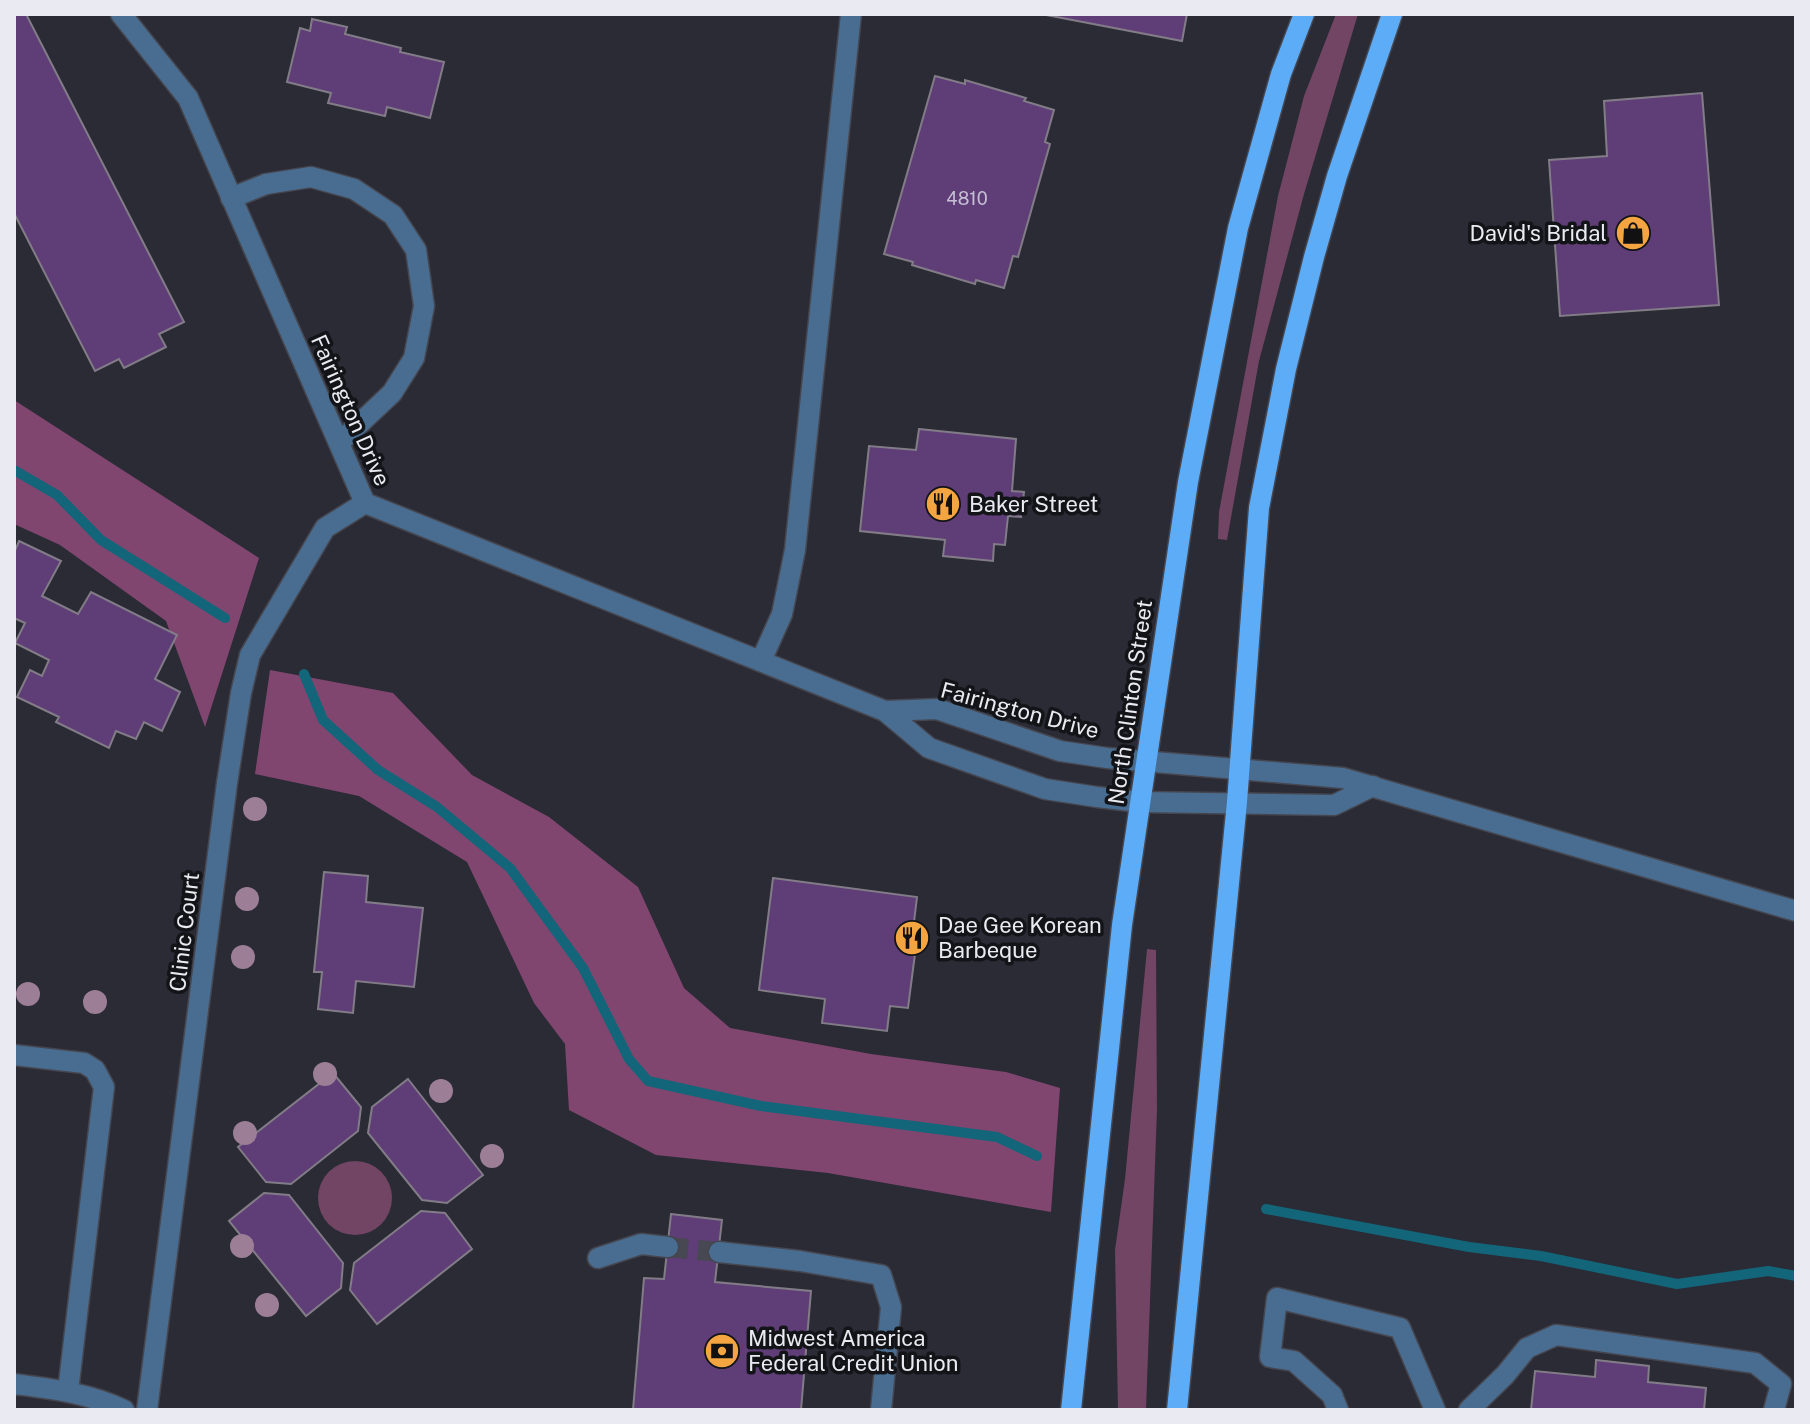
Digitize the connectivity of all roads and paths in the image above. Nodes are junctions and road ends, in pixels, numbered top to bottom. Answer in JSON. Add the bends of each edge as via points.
{"nodes":[{"id":1,"x":121,"y":14,"type":"edge"},
{"id":2,"x":851,"y":14,"type":"edge"},
{"id":3,"x":1304,"y":14,"type":"edge"},
{"id":4,"x":1392,"y":14,"type":"edge"},
{"id":5,"x":231,"y":198,"type":"junction"},
{"id":6,"x":339,"y":443,"type":"junction"},
{"id":7,"x":365,"y":503,"type":"junction"},
{"id":8,"x":761,"y":661,"type":"junction"},
{"id":9,"x":885,"y":711,"type":"junction"},
{"id":10,"x":1147,"y":761,"type":"junction"},
{"id":11,"x":1239,"y":768,"type":"junction"},
{"id":12,"x":1373,"y":786,"type":"junction"},
{"id":13,"x":1140,"y":802,"type":"junction"},
{"id":14,"x":1237,"y":802,"type":"junction"},
{"id":15,"x":1796,"y":911,"type":"edge"},
{"id":16,"x":14,"y":1055,"type":"edge"},
{"id":17,"x":668,"y":1247,"type":"tunnel mouth"},
{"id":18,"x":719,"y":1252,"type":"tunnel mouth"},
{"id":19,"x":598,"y":1258,"type":"dead end"},
{"id":20,"x":14,"y":1384,"type":"edge"},
{"id":21,"x":68,"y":1391,"type":"junction"},
{"id":22,"x":113,"y":1408,"type":"edge"},
{"id":23,"x":147,"y":1410,"type":"edge"},
{"id":24,"x":881,"y":1410,"type":"edge"},
{"id":25,"x":1071,"y":1410,"type":"edge"},
{"id":26,"x":1177,"y":1410,"type":"edge"},
{"id":27,"x":1338,"y":1410,"type":"edge"},
{"id":28,"x":1435,"y":1410,"type":"edge"},
{"id":29,"x":1469,"y":1410,"type":"edge"},
{"id":30,"x":1774,"y":1410,"type":"edge"}],
"edges":[{"from":1,"to":5,"type":"street","name":"Fairington Drive","via":[[188,98]]},
{"from":2,"to":8,"type":"street","via":[[795,550],[782,614]]},
{"from":3,"to":10,"type":"main road","name":"North Clinton Street","via":[[1281,74],[1238,228],[1188,482]]},
{"from":4,"to":11,"type":"main road","via":[[1337,176],[1274,429],[1259,508]]},
{"from":5,"to":6,"type":"street","name":"Fairington Drive"},
{"from":5,"to":6,"type":"street","via":[[266,184],[311,177],[354,189],[393,215],[416,250],[424,306],[414,358],[392,393]]},
{"from":6,"to":7,"type":"street","name":"Fairington Drive"},
{"from":7,"to":8,"type":"street","name":"Fairington Drive"},
{"from":7,"to":23,"type":"street","name":"Clinic Court","via":[[325,528],[250,655],[227,783]]},
{"from":8,"to":9,"type":"street","name":"Fairington Drive"},
{"from":9,"to":10,"type":"street","name":"Fairington Drive","via":[[937,709],[1060,751]]},
{"from":9,"to":13,"type":"street","name":"Fairington Drive","via":[[929,748],[1045,789]]},
{"from":10,"to":11,"type":"street","name":"Fairington Drive"},
{"from":10,"to":13,"type":"main road","name":"North Clinton Street"},
{"from":11,"to":12,"type":"street","name":"Fairington Drive"},
{"from":11,"to":14,"type":"main road"},
{"from":12,"to":14,"type":"street","name":"Fairington Drive","via":[[1334,805]]},
{"from":12,"to":15,"type":"street","name":"Fairington Drive"},
{"from":13,"to":14,"type":"street","name":"Fairington Drive"},
{"from":13,"to":25,"type":"main road","name":"North Clinton Street","via":[[1122,925]]},
{"from":14,"to":26,"type":"main road"},
{"from":16,"to":21,"type":"street","via":[[84,1063],[104,1087]]},
{"from":17,"to":19,"type":"street","via":[[641,1244]]},
{"from":18,"to":24,"type":"street","via":[[881,1275],[891,1307]]},
{"from":20,"to":21,"type":"street"},
{"from":21,"to":22,"type":"street"},
{"from":27,"to":28,"type":"street","via":[[1332,1395],[1294,1361],[1270,1357],[1277,1298],[1400,1328]]},
{"from":29,"to":30,"type":"street","via":[[1527,1348],[1556,1335],[1755,1363],[1781,1384]]}]}
